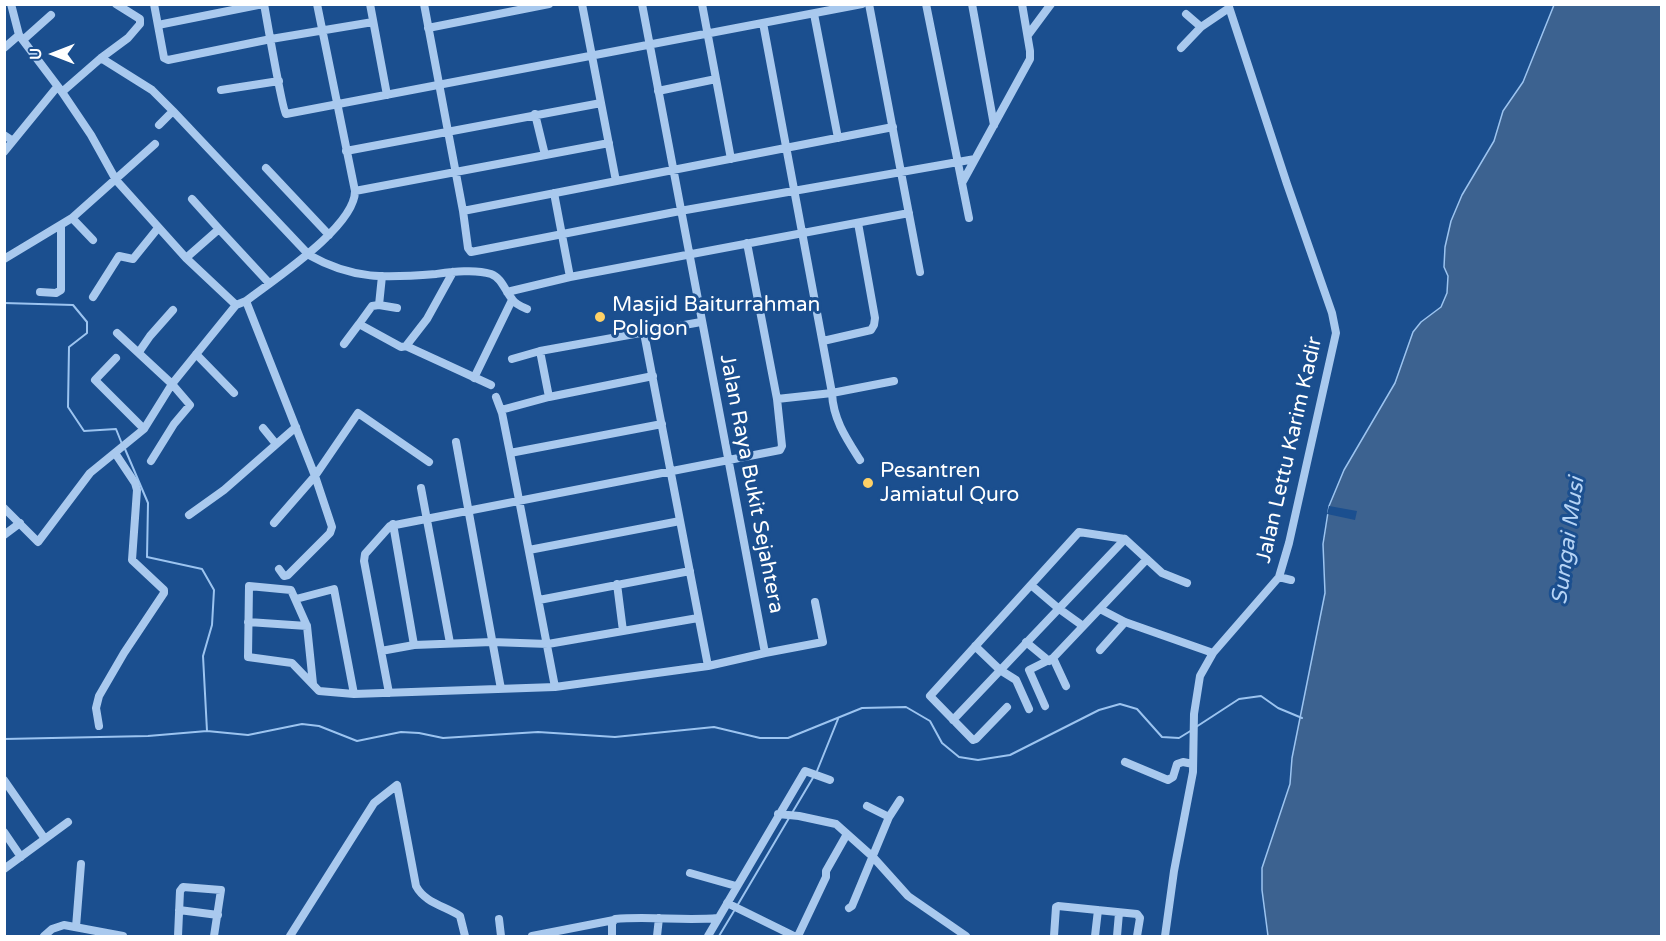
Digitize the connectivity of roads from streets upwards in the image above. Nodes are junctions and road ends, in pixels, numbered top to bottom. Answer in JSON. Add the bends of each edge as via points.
{"nodes":[{"id":1,"x":11,"y":4,"type":"edge"},
{"id":2,"x":116,"y":4,"type":"edge"},
{"id":3,"x":154,"y":4,"type":"edge"},
{"id":4,"x":263,"y":4,"type":"edge"},
{"id":5,"x":317,"y":4,"type":"edge"},
{"id":6,"x":370,"y":4,"type":"edge"},
{"id":7,"x":424,"y":4,"type":"edge"},
{"id":8,"x":582,"y":4,"type":"edge"},
{"id":9,"x":642,"y":4,"type":"edge"},
{"id":10,"x":702,"y":4,"type":"edge"},
{"id":11,"x":862,"y":4,"type":"edge"},
{"id":12,"x":869,"y":4,"type":"edge"},
{"id":13,"x":926,"y":4,"type":"edge"},
{"id":14,"x":972,"y":4,"type":"edge"},
{"id":15,"x":1022,"y":4,"type":"edge"},
{"id":16,"x":1050,"y":4,"type":"edge"},
{"id":17,"x":549,"y":5,"type":"edge"},
{"id":18,"x":1228,"y":6,"type":"edge"},
{"id":19,"x":814,"y":14,"type":"junction"},
{"id":20,"x":1186,"y":14,"type":"dead end"},
{"id":21,"x":51,"y":15,"type":"dead end"},
{"id":22,"x":373,"y":22,"type":"junction"},
{"id":23,"x":763,"y":23,"type":"junction"},
{"id":24,"x":158,"y":25,"type":"junction"},
{"id":25,"x":1201,"y":27,"type":"junction"},
{"id":26,"x":428,"y":28,"type":"junction"},
{"id":27,"x":322,"y":31,"type":"junction"},
{"id":28,"x":707,"y":34,"type":"junction"},
{"id":29,"x":1028,"y":35,"type":"junction"},
{"id":30,"x":21,"y":37,"type":"junction"},
{"id":31,"x":271,"y":39,"type":"junction"},
{"id":32,"x":649,"y":45,"type":"junction"},
{"id":33,"x":4,"y":48,"type":"edge"},
{"id":34,"x":1181,"y":48,"type":"dead end"},
{"id":35,"x":592,"y":56,"type":"junction"},
{"id":36,"x":101,"y":58,"type":"junction"},
{"id":37,"x":716,"y":79,"type":"junction"},
{"id":38,"x":279,"y":81,"type":"junction"},
{"id":39,"x":439,"y":85,"type":"junction"},
{"id":40,"x":60,"y":89,"type":"junction"},
{"id":41,"x":221,"y":90,"type":"dead end"},
{"id":42,"x":658,"y":91,"type":"junction"},
{"id":43,"x":387,"y":95,"type":"junction"},
{"id":44,"x":601,"y":103,"type":"junction"},
{"id":45,"x":338,"y":105,"type":"junction"},
{"id":46,"x":173,"y":111,"type":"junction"},
{"id":47,"x":535,"y":114,"type":"junction"},
{"id":48,"x":994,"y":124,"type":"junction"},
{"id":49,"x":159,"y":125,"type":"dead end"},
{"id":50,"x":893,"y":127,"type":"junction"},
{"id":51,"x":448,"y":132,"type":"junction"},
{"id":52,"x":4,"y":135,"type":"edge"},
{"id":53,"x":838,"y":138,"type":"junction"},
{"id":54,"x":13,"y":141,"type":"junction"},
{"id":55,"x":609,"y":143,"type":"junction"},
{"id":56,"x":155,"y":144,"type":"dead end"},
{"id":57,"x":786,"y":148,"type":"junction"},
{"id":58,"x":346,"y":151,"type":"junction"},
{"id":59,"x":4,"y":152,"type":"edge"},
{"id":60,"x":546,"y":155,"type":"junction"},
{"id":61,"x":731,"y":159,"type":"junction"},
{"id":62,"x":975,"y":159,"type":"junction"},
{"id":63,"x":958,"y":162,"type":"junction"},
{"id":64,"x":266,"y":168,"type":"dead end"},
{"id":65,"x":673,"y":170,"type":"junction"},
{"id":66,"x":455,"y":172,"type":"junction"},
{"id":67,"x":901,"y":172,"type":"junction"},
{"id":68,"x":116,"y":180,"type":"junction"},
{"id":69,"x":616,"y":181,"type":"junction"},
{"id":70,"x":962,"y":183,"type":"junction"},
{"id":71,"x":355,"y":191,"type":"junction"},
{"id":72,"x":794,"y":191,"type":"junction"},
{"id":73,"x":554,"y":193,"type":"junction"},
{"id":74,"x":192,"y":199,"type":"dead end"},
{"id":75,"x":463,"y":211,"type":"junction"},
{"id":76,"x":681,"y":211,"type":"junction"},
{"id":77,"x":909,"y":213,"type":"junction"},
{"id":78,"x":72,"y":218,"type":"junction"},
{"id":79,"x":969,"y":218,"type":"dead end"},
{"id":80,"x":858,"y":223,"type":"junction"},
{"id":81,"x":61,"y":225,"type":"junction"},
{"id":82,"x":158,"y":228,"type":"junction"},
{"id":83,"x":219,"y":229,"type":"junction"},
{"id":84,"x":802,"y":233,"type":"junction"},
{"id":85,"x":562,"y":234,"type":"junction"},
{"id":86,"x":329,"y":235,"type":"junction"},
{"id":87,"x":93,"y":240,"type":"dead end"},
{"id":88,"x":747,"y":243,"type":"junction"},
{"id":89,"x":689,"y":254,"type":"junction"},
{"id":90,"x":309,"y":255,"type":"junction"},
{"id":91,"x":186,"y":258,"type":"junction"},
{"id":92,"x":4,"y":259,"type":"edge"},
{"id":93,"x":453,"y":272,"type":"junction"},
{"id":94,"x":920,"y":272,"type":"dead end"},
{"id":95,"x":382,"y":276,"type":"junction"},
{"id":96,"x":570,"y":277,"type":"junction"},
{"id":97,"x":269,"y":283,"type":"junction"},
{"id":98,"x":40,"y":292,"type":"dead end"},
{"id":99,"x":507,"y":292,"type":"junction"},
{"id":100,"x":93,"y":297,"type":"dead end"},
{"id":101,"x":512,"y":300,"type":"junction"},
{"id":102,"x":246,"y":301,"type":"junction"},
{"id":103,"x":236,"y":305,"type":"junction"},
{"id":104,"x":379,"y":305,"type":"junction"},
{"id":105,"x":397,"y":308,"type":"dead end"},
{"id":106,"x":527,"y":309,"type":"dead end"},
{"id":107,"x":173,"y":310,"type":"dead end"},
{"id":108,"x":701,"y":322,"type":"junction"},
{"id":109,"x":359,"y":324,"type":"junction"},
{"id":110,"x":117,"y":333,"type":"dead end"},
{"id":111,"x":644,"y":333,"type":"junction"},
{"id":112,"x":823,"y":341,"type":"junction"},
{"id":113,"x":344,"y":344,"type":"dead end"},
{"id":114,"x":406,"y":346,"type":"junction"},
{"id":115,"x":540,"y":351,"type":"junction"},
{"id":116,"x":139,"y":352,"type":"junction"},
{"id":117,"x":196,"y":354,"type":"junction"},
{"id":118,"x":116,"y":358,"type":"dead end"},
{"id":119,"x":512,"y":359,"type":"dead end"},
{"id":120,"x":653,"y":376,"type":"junction"},
{"id":121,"x":474,"y":378,"type":"junction"},
{"id":122,"x":894,"y":381,"type":"dead end"},
{"id":123,"x":172,"y":384,"type":"junction"},
{"id":124,"x":491,"y":385,"type":"dead end"},
{"id":125,"x":234,"y":393,"type":"dead end"},
{"id":126,"x":832,"y":393,"type":"junction"},
{"id":127,"x":496,"y":397,"type":"dead end"},
{"id":128,"x":549,"y":397,"type":"junction"},
{"id":129,"x":777,"y":399,"type":"junction"},
{"id":130,"x":501,"y":410,"type":"junction"},
{"id":131,"x":662,"y":424,"type":"junction"},
{"id":132,"x":296,"y":427,"type":"junction"},
{"id":133,"x":263,"y":428,"type":"dead end"},
{"id":134,"x":144,"y":429,"type":"junction"},
{"id":135,"x":456,"y":442,"type":"dead end"},
{"id":136,"x":276,"y":444,"type":"junction"},
{"id":137,"x":117,"y":451,"type":"junction"},
{"id":138,"x":510,"y":453,"type":"junction"},
{"id":139,"x":860,"y":460,"type":"dead end"},
{"id":140,"x":151,"y":461,"type":"dead end"},
{"id":141,"x":728,"y":461,"type":"junction"},
{"id":142,"x":429,"y":462,"type":"dead end"},
{"id":143,"x":671,"y":472,"type":"junction"},
{"id":144,"x":315,"y":476,"type":"junction"},
{"id":145,"x":421,"y":488,"type":"dead end"},
{"id":146,"x":519,"y":501,"type":"junction"},
{"id":147,"x":4,"y":508,"type":"edge"},
{"id":148,"x":469,"y":510,"type":"junction"},
{"id":149,"x":189,"y":515,"type":"dead end"},
{"id":150,"x":427,"y":518,"type":"junction"},
{"id":151,"x":680,"y":521,"type":"junction"},
{"id":152,"x":20,"y":523,"type":"junction"},
{"id":153,"x":274,"y":523,"type":"dead end"},
{"id":154,"x":393,"y":524,"type":"junction"},
{"id":155,"x":4,"y":535,"type":"edge"},
{"id":156,"x":1125,"y":539,"type":"junction"},
{"id":157,"x":529,"y":550,"type":"junction"},
{"id":158,"x":1148,"y":559,"type":"junction"},
{"id":159,"x":279,"y":569,"type":"dead end"},
{"id":160,"x":690,"y":571,"type":"junction"},
{"id":161,"x":1279,"y":577,"type":"junction"},
{"id":162,"x":1291,"y":580,"type":"dead end"},
{"id":163,"x":1187,"y":583,"type":"dead end"},
{"id":164,"x":617,"y":584,"type":"junction"},
{"id":165,"x":1031,"y":585,"type":"junction"},
{"id":166,"x":296,"y":599,"type":"junction"},
{"id":167,"x":539,"y":600,"type":"junction"},
{"id":168,"x":815,"y":602,"type":"dead end"},
{"id":169,"x":1058,"y":608,"type":"junction"},
{"id":170,"x":1100,"y":609,"type":"junction"},
{"id":171,"x":698,"y":618,"type":"junction"},
{"id":172,"x":248,"y":622,"type":"junction"},
{"id":173,"x":1125,"y":622,"type":"junction"},
{"id":174,"x":307,"y":626,"type":"junction"},
{"id":175,"x":1083,"y":627,"type":"junction"},
{"id":176,"x":623,"y":631,"type":"junction"},
{"id":177,"x":492,"y":642,"type":"junction"},
{"id":178,"x":1026,"y":642,"type":"junction"},
{"id":179,"x":450,"y":644,"type":"junction"},
{"id":180,"x":548,"y":644,"type":"junction"},
{"id":181,"x":414,"y":645,"type":"junction"},
{"id":182,"x":975,"y":646,"type":"junction"},
{"id":183,"x":1100,"y":650,"type":"dead end"},
{"id":184,"x":381,"y":651,"type":"junction"},
{"id":185,"x":765,"y":653,"type":"junction"},
{"id":186,"x":1213,"y":653,"type":"junction"},
{"id":187,"x":1051,"y":660,"type":"junction"},
{"id":188,"x":708,"y":666,"type":"junction"},
{"id":189,"x":1000,"y":670,"type":"junction"},
{"id":190,"x":313,"y":684,"type":"junction"},
{"id":191,"x":1066,"y":686,"type":"dead end"},
{"id":192,"x":555,"y":687,"type":"junction"},
{"id":193,"x":501,"y":689,"type":"junction"},
{"id":194,"x":389,"y":693,"type":"junction"},
{"id":195,"x":354,"y":694,"type":"junction"},
{"id":196,"x":1045,"y":706,"type":"dead end"},
{"id":197,"x":1007,"y":707,"type":"dead end"},
{"id":198,"x":1029,"y":709,"type":"dead end"},
{"id":199,"x":953,"y":720,"type":"junction"},
{"id":200,"x":99,"y":726,"type":"dead end"},
{"id":201,"x":1125,"y":762,"type":"dead end"},
{"id":202,"x":1193,"y":764,"type":"junction"},
{"id":203,"x":4,"y":780,"type":"edge"},
{"id":204,"x":830,"y":780,"type":"dead end"},
{"id":205,"x":900,"y":800,"type":"dead end"},
{"id":206,"x":867,"y":806,"type":"dead end"},
{"id":207,"x":782,"y":814,"type":"junction"},
{"id":208,"x":889,"y":817,"type":"junction"},
{"id":209,"x":68,"y":822,"type":"dead end"},
{"id":210,"x":4,"y":832,"type":"edge"},
{"id":211,"x":847,"y":834,"type":"junction"},
{"id":212,"x":45,"y":839,"type":"junction"},
{"id":213,"x":21,"y":857,"type":"junction"},
{"id":214,"x":873,"y":857,"type":"junction"},
{"id":215,"x":81,"y":864,"type":"dead end"},
{"id":216,"x":4,"y":869,"type":"edge"},
{"id":217,"x":690,"y":873,"type":"dead end"},
{"id":218,"x":736,"y":886,"type":"junction"},
{"id":219,"x":729,"y":905,"type":"junction"},
{"id":220,"x":849,"y":908,"type":"dead end"},
{"id":221,"x":179,"y":910,"type":"junction"},
{"id":222,"x":1098,"y":910,"type":"junction"},
{"id":223,"x":1119,"y":913,"type":"junction"},
{"id":224,"x":218,"y":915,"type":"junction"},
{"id":225,"x":659,"y":918,"type":"junction"},
{"id":226,"x":718,"y":918,"type":"junction"},
{"id":227,"x":499,"y":919,"type":"dead end"},
{"id":228,"x":614,"y":920,"type":"junction"},
{"id":229,"x":76,"y":927,"type":"junction"},
{"id":230,"x":44,"y":936,"type":"edge"},
{"id":231,"x":123,"y":936,"type":"edge"},
{"id":232,"x":178,"y":936,"type":"edge"},
{"id":233,"x":214,"y":936,"type":"edge"},
{"id":234,"x":290,"y":936,"type":"edge"},
{"id":235,"x":465,"y":936,"type":"edge"},
{"id":236,"x":501,"y":936,"type":"edge"},
{"id":237,"x":532,"y":936,"type":"edge"},
{"id":238,"x":612,"y":936,"type":"edge"},
{"id":239,"x":657,"y":936,"type":"edge"},
{"id":240,"x":708,"y":936,"type":"edge"},
{"id":241,"x":796,"y":936,"type":"edge"},
{"id":242,"x":966,"y":936,"type":"edge"},
{"id":243,"x":1054,"y":936,"type":"edge"},
{"id":244,"x":1095,"y":936,"type":"edge"},
{"id":245,"x":1117,"y":936,"type":"edge"},
{"id":246,"x":1137,"y":936,"type":"edge"},
{"id":247,"x":1166,"y":936,"type":"edge"}],
"edges":[{"from":1,"to":30,"type":"street"},
{"from":2,"to":36,"type":"street","via":[[141,23]]},
{"from":3,"to":24,"type":"street"},
{"from":4,"to":24,"type":"street"},
{"from":4,"to":31,"type":"street"},
{"from":5,"to":27,"type":"street"},
{"from":6,"to":22,"type":"street"},
{"from":7,"to":26,"type":"street"},
{"from":8,"to":35,"type":"street"},
{"from":9,"to":32,"type":"street","name":"Jalan Raya Bukit Sejahtera"},
{"from":10,"to":28,"type":"street"},
{"from":11,"to":19,"type":"street"},
{"from":12,"to":50,"type":"street"},
{"from":13,"to":63,"type":"street"},
{"from":14,"to":48,"type":"street"},
{"from":15,"to":29,"type":"street"},
{"from":16,"to":29,"type":"street"},
{"from":17,"to":26,"type":"street"},
{"from":18,"to":25,"type":"street"},
{"from":18,"to":161,"type":"street","name":"Jalan Lettu Karim Kadir","via":[[1336,327]]},
{"from":19,"to":23,"type":"street"},
{"from":19,"to":53,"type":"street"},
{"from":20,"to":25,"type":"street"},
{"from":21,"to":30,"type":"street"},
{"from":22,"to":27,"type":"street"},
{"from":22,"to":43,"type":"street"},
{"from":23,"to":28,"type":"street"},
{"from":23,"to":57,"type":"street"},
{"from":24,"to":31,"type":"street","via":[[166,60]]},
{"from":25,"to":34,"type":"street"},
{"from":26,"to":39,"type":"street"},
{"from":27,"to":31,"type":"street"},
{"from":27,"to":45,"type":"street"},
{"from":28,"to":32,"type":"street"},
{"from":28,"to":37,"type":"street"},
{"from":29,"to":48,"type":"street","via":[[1030,59]]},
{"from":30,"to":33,"type":"street"},
{"from":30,"to":40,"type":"street"},
{"from":31,"to":38,"type":"street"},
{"from":32,"to":35,"type":"street"},
{"from":32,"to":42,"type":"street","name":"Jalan Raya Bukit Sejahtera"},
{"from":35,"to":39,"type":"street"},
{"from":35,"to":44,"type":"street"},
{"from":36,"to":40,"type":"street"},
{"from":36,"to":46,"type":"street","via":[[152,90]]},
{"from":37,"to":42,"type":"street"},
{"from":37,"to":61,"type":"street"},
{"from":38,"to":41,"type":"street"},
{"from":38,"to":45,"type":"street","via":[[286,114]]},
{"from":39,"to":43,"type":"street"},
{"from":39,"to":51,"type":"street"},
{"from":40,"to":54,"type":"street"},
{"from":40,"to":68,"type":"street"},
{"from":42,"to":65,"type":"street","name":"Jalan Raya Bukit Sejahtera"},
{"from":43,"to":45,"type":"street"},
{"from":44,"to":47,"type":"street"},
{"from":44,"to":55,"type":"street"},
{"from":45,"to":58,"type":"street"},
{"from":46,"to":49,"type":"street"},
{"from":46,"to":90,"type":"street"},
{"from":47,"to":51,"type":"street"},
{"from":47,"to":60,"type":"street"},
{"from":48,"to":62,"type":"street"},
{"from":50,"to":53,"type":"street"},
{"from":50,"to":67,"type":"street"},
{"from":51,"to":58,"type":"street"},
{"from":51,"to":66,"type":"street"},
{"from":52,"to":54,"type":"street"},
{"from":53,"to":57,"type":"street"},
{"from":54,"to":59,"type":"street"},
{"from":55,"to":60,"type":"street"},
{"from":55,"to":69,"type":"street"},
{"from":56,"to":68,"type":"street"},
{"from":57,"to":61,"type":"street"},
{"from":57,"to":72,"type":"street"},
{"from":58,"to":71,"type":"street"},
{"from":60,"to":66,"type":"street"},
{"from":61,"to":65,"type":"street"},
{"from":62,"to":63,"type":"street"},
{"from":62,"to":70,"type":"street"},
{"from":63,"to":67,"type":"street"},
{"from":63,"to":70,"type":"street"},
{"from":64,"to":86,"type":"street"},
{"from":65,"to":69,"type":"street"},
{"from":65,"to":76,"type":"street","name":"Jalan Raya Bukit Sejahtera"},
{"from":66,"to":71,"type":"street"},
{"from":66,"to":75,"type":"street"},
{"from":67,"to":72,"type":"street"},
{"from":67,"to":77,"type":"street"},
{"from":68,"to":78,"type":"street"},
{"from":68,"to":82,"type":"street"},
{"from":69,"to":73,"type":"street"},
{"from":70,"to":79,"type":"street"},
{"from":71,"to":86,"type":"street","via":[[353,203]]},
{"from":72,"to":76,"type":"street"},
{"from":72,"to":84,"type":"street"},
{"from":73,"to":75,"type":"street"},
{"from":73,"to":85,"type":"street"},
{"from":74,"to":83,"type":"street"},
{"from":75,"to":85,"type":"street","via":[[471,252]]},
{"from":76,"to":85,"type":"street"},
{"from":76,"to":89,"type":"street","name":"Jalan Raya Bukit Sejahtera"},
{"from":77,"to":80,"type":"street"},
{"from":77,"to":94,"type":"street"},
{"from":78,"to":81,"type":"street"},
{"from":78,"to":87,"type":"street"},
{"from":80,"to":84,"type":"street"},
{"from":80,"to":112,"type":"street","via":[[874,325],[871,330]]},
{"from":81,"to":92,"type":"street"},
{"from":81,"to":98,"type":"street","via":[[61,290]]},
{"from":82,"to":91,"type":"street"},
{"from":82,"to":100,"type":"street","via":[[133,260],[119,256]]},
{"from":83,"to":91,"type":"street"},
{"from":83,"to":97,"type":"street"},
{"from":84,"to":88,"type":"street"},
{"from":84,"to":112,"type":"street"},
{"from":85,"to":96,"type":"street"},
{"from":86,"to":90,"type":"street"},
{"from":88,"to":89,"type":"street"},
{"from":88,"to":129,"type":"street"},
{"from":89,"to":96,"type":"street"},
{"from":89,"to":108,"type":"street","name":"Jalan Raya Bukit Sejahtera"},
{"from":90,"to":95,"type":"street","via":[[347,272]]},
{"from":90,"to":97,"type":"street"},
{"from":91,"to":103,"type":"street"},
{"from":93,"to":95,"type":"street"},
{"from":93,"to":99,"type":"street","via":[[490,274],[499,279]]},
{"from":93,"to":114,"type":"street","via":[[427,319]]},
{"from":95,"to":104,"type":"street"},
{"from":96,"to":99,"type":"street"},
{"from":97,"to":102,"type":"street"},
{"from":99,"to":101,"type":"street"},
{"from":101,"to":106,"type":"street"},
{"from":101,"to":121,"type":"street"},
{"from":102,"to":103,"type":"street"},
{"from":102,"to":132,"type":"street"},
{"from":103,"to":117,"type":"street"},
{"from":104,"to":105,"type":"street"},
{"from":104,"to":109,"type":"street","via":[[369,308]]},
{"from":107,"to":116,"type":"street"},
{"from":108,"to":111,"type":"street"},
{"from":108,"to":141,"type":"street","name":"Jalan Raya Bukit Sejahtera"},
{"from":109,"to":113,"type":"street"},
{"from":109,"to":114,"type":"street","via":[[400,347]]},
{"from":110,"to":116,"type":"street"},
{"from":111,"to":115,"type":"street"},
{"from":111,"to":120,"type":"street"},
{"from":112,"to":126,"type":"street"},
{"from":114,"to":121,"type":"street"},
{"from":115,"to":119,"type":"street"},
{"from":115,"to":128,"type":"street"},
{"from":116,"to":123,"type":"street"},
{"from":117,"to":123,"type":"street"},
{"from":117,"to":125,"type":"street"},
{"from":118,"to":134,"type":"street","via":[[95,380]]},
{"from":120,"to":128,"type":"street"},
{"from":120,"to":131,"type":"street"},
{"from":121,"to":124,"type":"street"},
{"from":122,"to":126,"type":"street"},
{"from":123,"to":134,"type":"street"},
{"from":123,"to":140,"type":"street","via":[[190,406]]},
{"from":126,"to":129,"type":"street"},
{"from":126,"to":139,"type":"street","via":[[836,418]]},
{"from":127,"to":130,"type":"street"},
{"from":128,"to":130,"type":"street"},
{"from":129,"to":141,"type":"street","via":[[780,450]]},
{"from":130,"to":138,"type":"street"},
{"from":131,"to":138,"type":"street"},
{"from":131,"to":143,"type":"street"},
{"from":132,"to":136,"type":"street"},
{"from":132,"to":144,"type":"street"},
{"from":133,"to":136,"type":"street"},
{"from":134,"to":137,"type":"street"},
{"from":135,"to":148,"type":"street"},
{"from":136,"to":149,"type":"street"},
{"from":137,"to":152,"type":"street","via":[[90,473],[38,542]]},
{"from":137,"to":200,"type":"street","via":[[137,490],[132,560],[164,593],[99,696]]},
{"from":138,"to":146,"type":"street"},
{"from":141,"to":143,"type":"street"},
{"from":141,"to":185,"type":"street","name":"Jalan Raya Bukit Sejahtera"},
{"from":142,"to":144,"type":"street","via":[[358,413]]},
{"from":143,"to":146,"type":"street"},
{"from":143,"to":151,"type":"street"},
{"from":144,"to":153,"type":"street"},
{"from":144,"to":159,"type":"street","via":[[332,530],[288,575],[284,576]]},
{"from":145,"to":150,"type":"street"},
{"from":146,"to":148,"type":"street"},
{"from":146,"to":157,"type":"street"},
{"from":147,"to":152,"type":"street"},
{"from":148,"to":150,"type":"street"},
{"from":148,"to":177,"type":"street"},
{"from":150,"to":154,"type":"street"},
{"from":150,"to":179,"type":"street"},
{"from":151,"to":157,"type":"street"},
{"from":151,"to":160,"type":"street"},
{"from":152,"to":155,"type":"street"},
{"from":154,"to":181,"type":"street"},
{"from":154,"to":184,"type":"street","via":[[364,557]]},
{"from":156,"to":158,"type":"street"},
{"from":156,"to":165,"type":"street","via":[[1080,531]]},
{"from":156,"to":169,"type":"street"},
{"from":157,"to":167,"type":"street"},
{"from":158,"to":163,"type":"street","via":[[1166,576]]},
{"from":158,"to":170,"type":"street"},
{"from":160,"to":164,"type":"street"},
{"from":160,"to":171,"type":"street"},
{"from":161,"to":162,"type":"street"},
{"from":161,"to":186,"type":"street","name":"Jalan Lettu Karim Kadir"},
{"from":164,"to":167,"type":"street"},
{"from":164,"to":176,"type":"street"},
{"from":165,"to":169,"type":"street"},
{"from":165,"to":182,"type":"street"},
{"from":166,"to":172,"type":"street","via":[[289,589],[249,586]]},
{"from":166,"to":174,"type":"street"},
{"from":166,"to":195,"type":"street","via":[[334,589]]},
{"from":167,"to":180,"type":"street"},
{"from":168,"to":185,"type":"street","via":[[823,642]]},
{"from":169,"to":175,"type":"street"},
{"from":169,"to":178,"type":"street"},
{"from":170,"to":173,"type":"street"},
{"from":170,"to":175,"type":"street"},
{"from":171,"to":176,"type":"street"},
{"from":171,"to":188,"type":"street"},
{"from":172,"to":174,"type":"street"},
{"from":172,"to":190,"type":"street","via":[[248,657],[292,663]]},
{"from":173,"to":183,"type":"street"},
{"from":173,"to":186,"type":"street"},
{"from":174,"to":190,"type":"street"},
{"from":175,"to":187,"type":"street"},
{"from":176,"to":180,"type":"street"},
{"from":177,"to":179,"type":"street"},
{"from":177,"to":180,"type":"street"},
{"from":177,"to":193,"type":"street"},
{"from":178,"to":187,"type":"street"},
{"from":178,"to":189,"type":"street"},
{"from":179,"to":181,"type":"street"},
{"from":180,"to":192,"type":"street"},
{"from":181,"to":184,"type":"street"},
{"from":182,"to":189,"type":"street"},
{"from":182,"to":199,"type":"street","via":[[930,696]]},
{"from":184,"to":194,"type":"street"},
{"from":185,"to":188,"type":"street"},
{"from":186,"to":202,"type":"street","name":"Jalan Lettu Karim Kadir","via":[[1200,676]]},
{"from":187,"to":191,"type":"street"},
{"from":187,"to":196,"type":"street","via":[[1029,671]]},
{"from":188,"to":192,"type":"street"},
{"from":189,"to":198,"type":"street","via":[[1016,680]]},
{"from":189,"to":199,"type":"street"},
{"from":190,"to":195,"type":"street","via":[[324,693]]},
{"from":192,"to":193,"type":"street"},
{"from":193,"to":194,"type":"street"},
{"from":194,"to":195,"type":"street"},
{"from":197,"to":199,"type":"street","via":[[975,740]]},
{"from":201,"to":202,"type":"street","via":[[1168,780],[1177,764]]},
{"from":202,"to":247,"type":"street","name":"Jalan Lettu Karim Kadir"},
{"from":203,"to":212,"type":"street"},
{"from":204,"to":207,"type":"street","via":[[805,771]]},
{"from":205,"to":208,"type":"street"},
{"from":206,"to":208,"type":"street"},
{"from":207,"to":211,"type":"street","via":[[833,823]]},
{"from":207,"to":218,"type":"street"},
{"from":208,"to":214,"type":"street"},
{"from":209,"to":212,"type":"street"},
{"from":210,"to":213,"type":"street"},
{"from":211,"to":214,"type":"street"},
{"from":211,"to":241,"type":"street"},
{"from":212,"to":213,"type":"street"},
{"from":213,"to":216,"type":"street"},
{"from":214,"to":220,"type":"street"},
{"from":214,"to":242,"type":"street","via":[[908,896]]},
{"from":215,"to":229,"type":"street"},
{"from":217,"to":218,"type":"street"},
{"from":218,"to":219,"type":"street"},
{"from":219,"to":226,"type":"street"},
{"from":219,"to":241,"type":"street"},
{"from":221,"to":224,"type":"street"},
{"from":221,"to":224,"type":"street","via":[[183,887],[220,888]]},
{"from":221,"to":232,"type":"street"},
{"from":222,"to":223,"type":"street"},
{"from":222,"to":243,"type":"street","via":[[1057,906]]},
{"from":222,"to":244,"type":"street"},
{"from":223,"to":245,"type":"street"},
{"from":223,"to":246,"type":"street","via":[[1140,916]]},
{"from":224,"to":233,"type":"street"},
{"from":225,"to":226,"type":"street"},
{"from":225,"to":228,"type":"street"},
{"from":225,"to":239,"type":"street"},
{"from":226,"to":240,"type":"street"},
{"from":227,"to":236,"type":"street"},
{"from":228,"to":237,"type":"street"},
{"from":228,"to":238,"type":"street"},
{"from":229,"to":230,"type":"street","via":[[57,926]]},
{"from":229,"to":231,"type":"street"},
{"from":234,"to":235,"type":"street","via":[[374,803],[397,785],[416,886],[427,899],[461,917]]}]}
